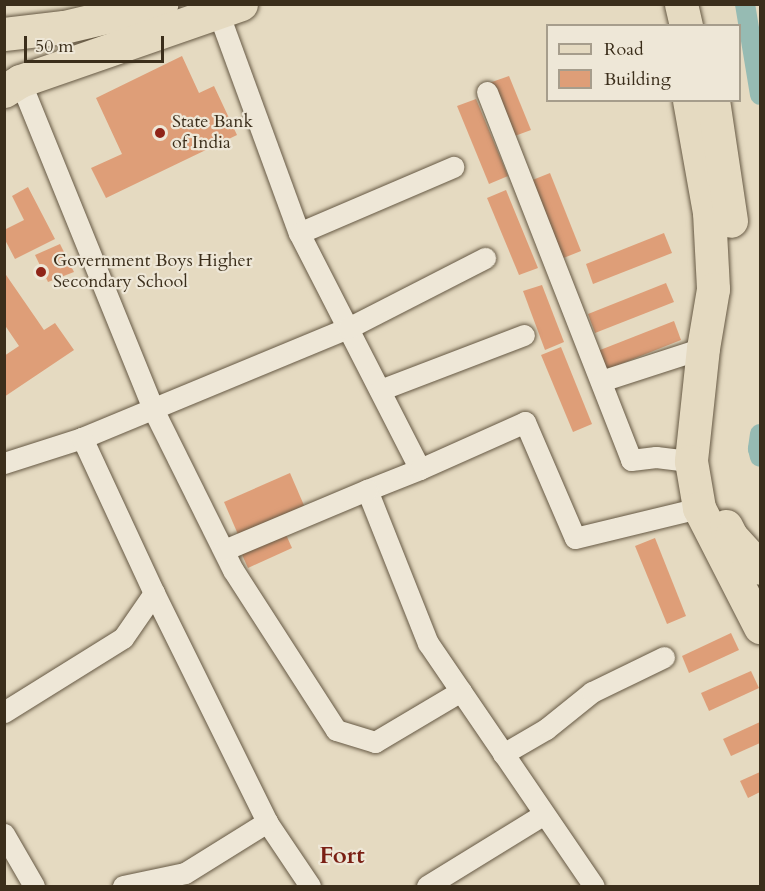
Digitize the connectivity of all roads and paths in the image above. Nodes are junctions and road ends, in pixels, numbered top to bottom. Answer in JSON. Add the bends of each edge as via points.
{"nodes":[{"id":1,"x":161,"y":4,"type":"edge"},
{"id":2,"x":229,"y":8,"type":"edge"},
{"id":3,"x":4,"y":34,"type":"edge"},
{"id":4,"x":12,"y":86,"type":"edge"},
{"id":5,"x":486,"y":92,"type":"dead end"},
{"id":6,"x":689,"y":102,"type":"edge"},
{"id":7,"x":712,"y":102,"type":"edge"},
{"id":8,"x":453,"y":167,"type":"dead end"},
{"id":9,"x":299,"y":232,"type":"junction"},
{"id":10,"x":485,"y":258,"type":"dead end"},
{"id":11,"x":348,"y":328,"type":"junction"},
{"id":12,"x":524,"y":335,"type":"dead end"},
{"id":13,"x":703,"y":348,"type":"junction"},
{"id":14,"x":601,"y":381,"type":"junction"},
{"id":15,"x":380,"y":390,"type":"junction"},
{"id":16,"x":153,"y":409,"type":"junction"},
{"id":17,"x":82,"y":438,"type":"junction"},
{"id":18,"x":691,"y":461,"type":"junction"},
{"id":19,"x":4,"y":464,"type":"edge"},
{"id":20,"x":420,"y":469,"type":"junction"},
{"id":21,"x":367,"y":490,"type":"junction"},
{"id":22,"x":699,"y":508,"type":"junction"},
{"id":23,"x":224,"y":550,"type":"junction"},
{"id":24,"x":760,"y":568,"type":"edge"},
{"id":25,"x":154,"y":593,"type":"junction"},
{"id":26,"x":760,"y":627,"type":"edge"},
{"id":27,"x":664,"y":657,"type":"dead end"},
{"id":28,"x":461,"y":691,"type":"junction"},
{"id":29,"x":4,"y":712,"type":"edge"},
{"id":30,"x":503,"y":754,"type":"junction"},
{"id":31,"x":544,"y":814,"type":"junction"},
{"id":32,"x":267,"y":822,"type":"junction"},
{"id":33,"x":7,"y":843,"type":"edge"},
{"id":34,"x":34,"y":886,"type":"edge"},
{"id":35,"x":123,"y":886,"type":"edge"},
{"id":36,"x":310,"y":886,"type":"edge"},
{"id":37,"x":427,"y":886,"type":"edge"},
{"id":38,"x":594,"y":886,"type":"edge"}],
"edges":[{"from":1,"to":3,"type":"main road","via":[[64,27]]},
{"from":2,"to":4,"type":"main road"},
{"from":2,"to":9,"type":"street"},
{"from":4,"to":16,"type":"street"},
{"from":5,"to":14,"type":"street"},
{"from":6,"to":13,"type":"main road","via":[[709,212],[713,289]]},
{"from":7,"to":24,"type":"main road","via":[[732,227],[732,283],[707,450],[716,501],[731,536]]},
{"from":8,"to":9,"type":"street"},
{"from":9,"to":11,"type":"street"},
{"from":10,"to":11,"type":"street"},
{"from":11,"to":15,"type":"street"},
{"from":11,"to":16,"type":"street"},
{"from":12,"to":15,"type":"street"},
{"from":13,"to":14,"type":"street"},
{"from":13,"to":18,"type":"main road"},
{"from":14,"to":18,"type":"street","via":[[631,460],[656,457]]},
{"from":15,"to":20,"type":"street"},
{"from":16,"to":17,"type":"street"},
{"from":16,"to":23,"type":"street"},
{"from":17,"to":19,"type":"street"},
{"from":17,"to":25,"type":"street"},
{"from":18,"to":22,"type":"main road"},
{"from":20,"to":21,"type":"street"},
{"from":20,"to":22,"type":"street","via":[[525,422],[575,538]]},
{"from":21,"to":23,"type":"street"},
{"from":21,"to":28,"type":"street","via":[[428,643]]},
{"from":22,"to":26,"type":"main road"},
{"from":23,"to":28,"type":"street","via":[[336,730],[375,742]]},
{"from":25,"to":29,"type":"street","via":[[123,638]]},
{"from":25,"to":32,"type":"street"},
{"from":27,"to":30,"type":"street","via":[[592,692],[546,729]]},
{"from":28,"to":30,"type":"street"},
{"from":30,"to":31,"type":"street"},
{"from":31,"to":37,"type":"street"},
{"from":31,"to":38,"type":"street"},
{"from":32,"to":35,"type":"street","via":[[185,873]]},
{"from":32,"to":36,"type":"street"},
{"from":33,"to":34,"type":"street"}]}
